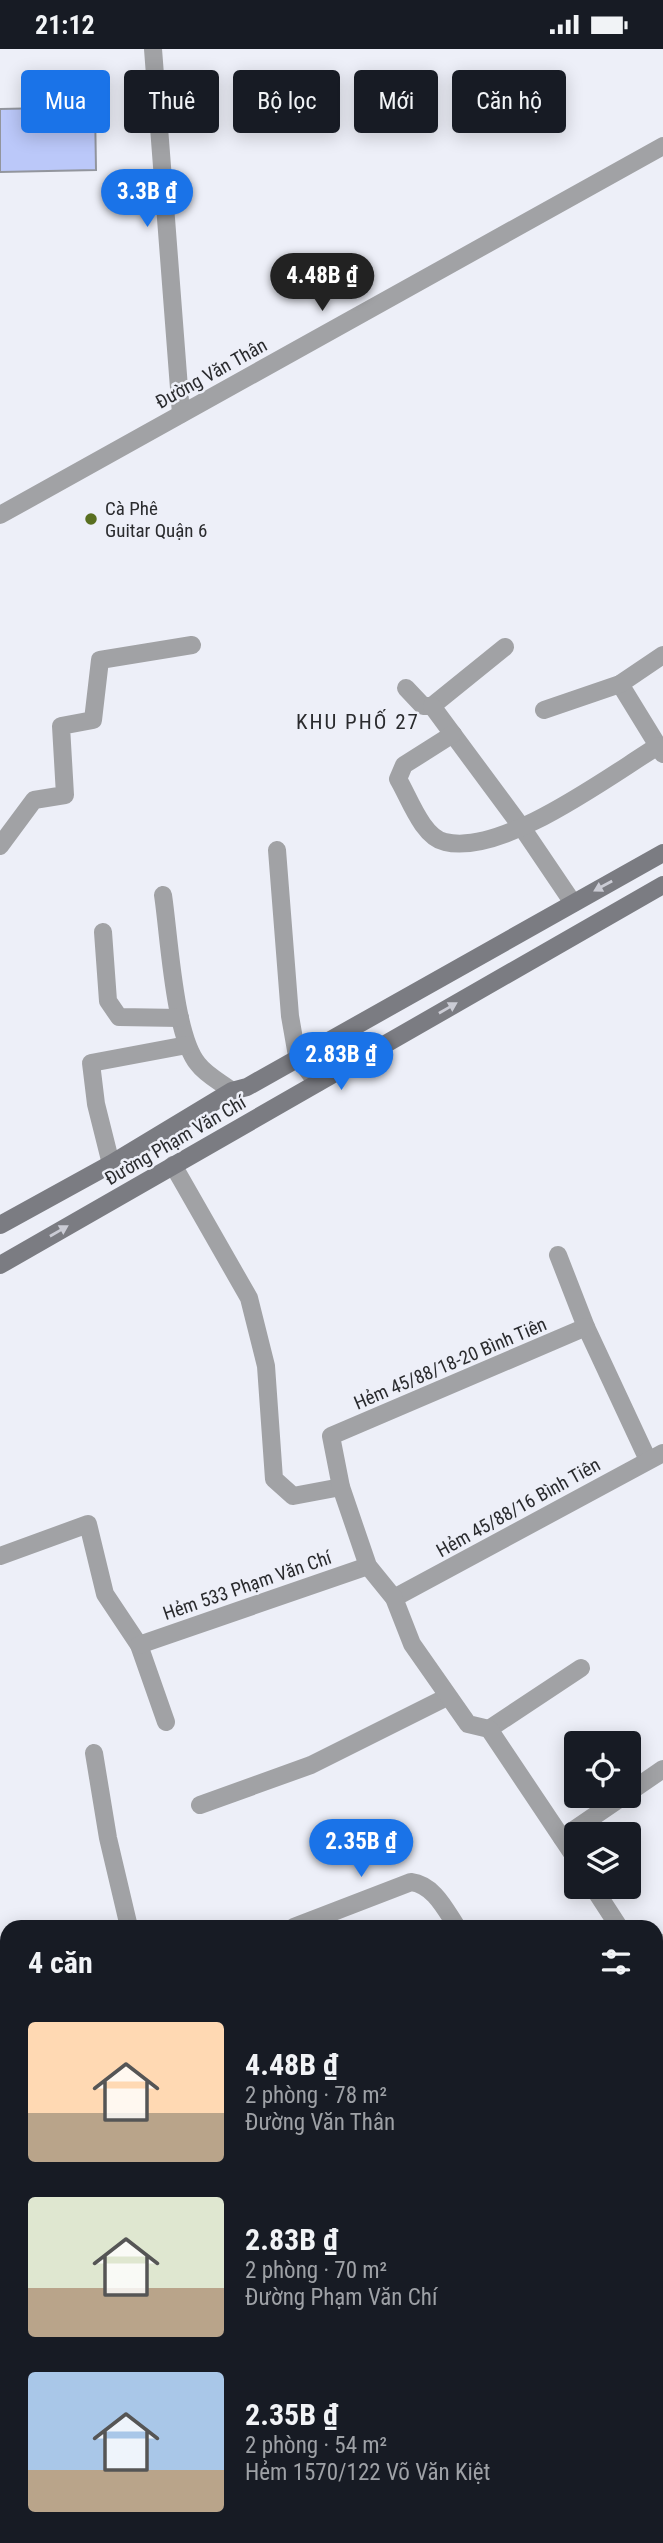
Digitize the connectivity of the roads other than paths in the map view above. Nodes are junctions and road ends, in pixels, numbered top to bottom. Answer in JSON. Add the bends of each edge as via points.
{"nodes":[{"id":1,"x":153,"y":49,"type":"edge"},
{"id":2,"x":663,"y":146,"type":"edge"},
{"id":3,"x":181,"y":414,"type":"junction"},
{"id":4,"x":0,"y":515,"type":"edge"},
{"id":5,"x":192,"y":645,"type":"dead end"},
{"id":6,"x":505,"y":647,"type":"dead end"},
{"id":7,"x":663,"y":655,"type":"edge"},
{"id":8,"x":621,"y":684,"type":"junction"},
{"id":9,"x":406,"y":688,"type":"dead end"},
{"id":10,"x":432,"y":706,"type":"junction"},
{"id":11,"x":544,"y":710,"type":"dead end"},
{"id":12,"x":453,"y":734,"type":"junction"},
{"id":13,"x":661,"y":750,"type":"edge"},
{"id":14,"x":523,"y":829,"type":"junction"},
{"id":15,"x":0,"y":846,"type":"edge"},
{"id":16,"x":276,"y":850,"type":"dead end"},
{"id":17,"x":663,"y":853,"type":"edge"},
{"id":18,"x":663,"y":885,"type":"edge"},
{"id":19,"x":163,"y":895,"type":"dead end"},
{"id":20,"x":573,"y":903,"type":"junction"},
{"id":21,"x":103,"y":932,"type":"dead end"},
{"id":22,"x":180,"y":1018,"type":"junction"},
{"id":23,"x":187,"y":1045,"type":"junction"},
{"id":24,"x":297,"y":1056,"type":"junction"},
{"id":25,"x":317,"y":1083,"type":"junction"},
{"id":26,"x":232,"y":1091,"type":"junction"},
{"id":27,"x":111,"y":1164,"type":"junction"},
{"id":28,"x":173,"y":1165,"type":"junction"},
{"id":29,"x":0,"y":1225,"type":"edge"},
{"id":30,"x":558,"y":1255,"type":"dead end"},
{"id":31,"x":0,"y":1265,"type":"edge"},
{"id":32,"x":586,"y":1327,"type":"junction"},
{"id":33,"x":656,"y":1457,"type":"edge"},
{"id":34,"x":341,"y":1487,"type":"junction"},
{"id":35,"x":0,"y":1556,"type":"edge"},
{"id":36,"x":368,"y":1566,"type":"junction"},
{"id":37,"x":394,"y":1598,"type":"junction"},
{"id":38,"x":139,"y":1645,"type":"junction"},
{"id":39,"x":581,"y":1668,"type":"dead end"},
{"id":40,"x":447,"y":1697,"type":"junction"},
{"id":41,"x":166,"y":1722,"type":"dead end"},
{"id":42,"x":489,"y":1729,"type":"junction"},
{"id":43,"x":94,"y":1753,"type":"dead end"},
{"id":44,"x":663,"y":1769,"type":"edge"},
{"id":45,"x":641,"y":1784,"type":"edge"},
{"id":46,"x":200,"y":1805,"type":"dead end"},
{"id":47,"x":606,"y":1808,"type":"edge"},
{"id":48,"x":562,"y":1838,"type":"junction"},
{"id":49,"x":564,"y":1841,"type":"edge"},
{"id":50,"x":601,"y":1899,"type":"edge"},
{"id":51,"x":127,"y":1920,"type":"edge"},
{"id":52,"x":305,"y":1920,"type":"edge"},
{"id":53,"x":452,"y":1920,"type":"edge"},
{"id":54,"x":615,"y":1920,"type":"edge"}],
"edges":[{"from":1,"to":3,"type":"street"},
{"from":2,"to":3,"type":"street","name":"Đường Văn Thân"},
{"from":3,"to":4,"type":"street","name":"Đường Văn Thân"},
{"from":5,"to":15,"type":"street","via":[[100,660],[93,720],[61,726],[65,795],[34,800]]},
{"from":6,"to":10,"type":"street"},
{"from":7,"to":8,"type":"street"},
{"from":8,"to":11,"type":"street"},
{"from":8,"to":13,"type":"street"},
{"from":9,"to":10,"type":"street","via":[[423,706]]},
{"from":10,"to":12,"type":"street"},
{"from":12,"to":14,"type":"street"},
{"from":12,"to":14,"type":"street","via":[[404,765],[398,779],[428,831],[445,842],[486,840]]},
{"from":13,"to":14,"type":"street"},
{"from":14,"to":20,"type":"street"},
{"from":16,"to":24,"type":"street"},
{"from":17,"to":20,"type":"main road","name":"Đường Phạm Văn Chí","one_way":true},
{"from":25,"to":18,"type":"main road","name":"Đường Phạm Văn Chí","one_way":true},
{"from":19,"to":22,"type":"street"},
{"from":20,"to":24,"type":"main road","name":"Đường Phạm Văn Chí"},
{"from":21,"to":22,"type":"street","via":[[108,1001],[119,1017]]},
{"from":22,"to":23,"type":"street"},
{"from":23,"to":26,"type":"street","via":[[198,1065]]},
{"from":23,"to":27,"type":"street","via":[[91,1063]]},
{"from":24,"to":25,"type":"street"},
{"from":24,"to":26,"type":"main road","name":"Đường Phạm Văn Chí","via":[[247,1087]]},
{"from":25,"to":28,"type":"main road","name":"Đường Phạm Văn Chí"},
{"from":26,"to":27,"type":"main road","name":"Đường Phạm Văn Chí"},
{"from":27,"to":29,"type":"main road","name":"Đường Phạm Văn Chí"},
{"from":31,"to":28,"type":"main road","name":"Đường Phạm Văn Chí","one_way":true},
{"from":28,"to":34,"type":"street","via":[[249,1298],[266,1366],[274,1479],[293,1496]]},
{"from":30,"to":32,"type":"street"},
{"from":32,"to":33,"type":"street"},
{"from":32,"to":34,"type":"street","name":"Hẻm 45/88/18-20 Bình Tiên","via":[[331,1436]]},
{"from":33,"to":37,"type":"street","name":"Hẻm 45/88/16 Bình Tiên"},
{"from":34,"to":36,"type":"street"},
{"from":35,"to":38,"type":"street","via":[[88,1524],[105,1594]]},
{"from":36,"to":37,"type":"street"},
{"from":36,"to":38,"type":"street","name":"Hẻm 533 Phạm Văn Chí"},
{"from":37,"to":40,"type":"street","via":[[412,1644]]},
{"from":38,"to":41,"type":"street"},
{"from":39,"to":42,"type":"street"},
{"from":40,"to":42,"type":"street","via":[[468,1724]]},
{"from":40,"to":46,"type":"street","via":[[311,1765]]},
{"from":42,"to":48,"type":"street"},
{"from":43,"to":51,"type":"street"},
{"from":44,"to":45,"type":"street"},
{"from":47,"to":48,"type":"street"},
{"from":48,"to":49,"type":"street"},
{"from":50,"to":54,"type":"street"},
{"from":52,"to":53,"type":"street","via":[[411,1882],[432,1891]]}]}
